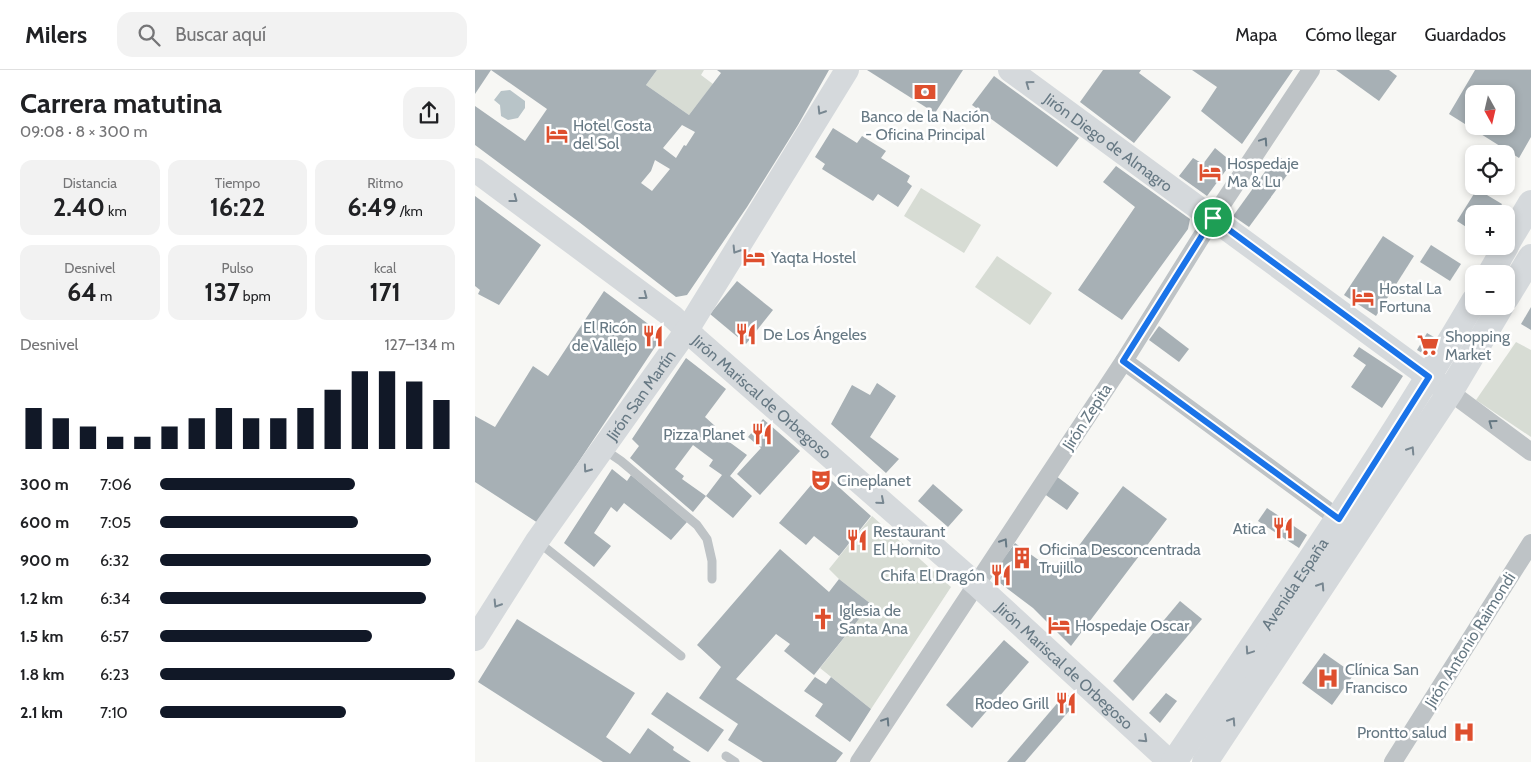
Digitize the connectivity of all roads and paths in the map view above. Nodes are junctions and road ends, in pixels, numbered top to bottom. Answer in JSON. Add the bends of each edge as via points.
{"nodes":[{"id":1,"x":847,"y":70,"type":"edge"},
{"id":2,"x":1010,"y":70,"type":"edge"},
{"id":3,"x":1311,"y":70,"type":"edge"},
{"id":4,"x":475,"y":170,"type":"edge"},
{"id":5,"x":1531,"y":203,"type":"edge"},
{"id":6,"x":1213,"y":218,"type":"junction"},
{"id":7,"x":1515,"y":231,"type":"edge"},
{"id":8,"x":1531,"y":257,"type":"edge"},
{"id":9,"x":1515,"y":283,"type":"edge"},
{"id":10,"x":1468,"y":315,"type":"edge"},
{"id":11,"x":1494,"y":315,"type":"edge"},
{"id":12,"x":687,"y":330,"type":"junction"},
{"id":13,"x":1123,"y":361,"type":"junction"},
{"id":14,"x":1440,"y":384,"type":"junction"},
{"id":15,"x":602,"y":448,"type":"junction"},
{"id":16,"x":1531,"y":452,"type":"edge"},
{"id":17,"x":1339,"y":519,"type":"junction"},
{"id":18,"x":537,"y":541,"type":"junction"},
{"id":19,"x":1531,"y":543,"type":"edge"},
{"id":20,"x":712,"y":579,"type":"dead end"},
{"id":21,"x":976,"y":584,"type":"junction"},
{"id":22,"x":475,"y":639,"type":"edge"},
{"id":23,"x":681,"y":656,"type":"dead end"},
{"id":24,"x":726,"y":756,"type":"dead end"},
{"id":25,"x":735,"y":762,"type":"edge"},
{"id":26,"x":859,"y":762,"type":"edge"},
{"id":27,"x":1170,"y":762,"type":"edge"},
{"id":28,"x":1174,"y":762,"type":"edge"},
{"id":29,"x":1205,"y":762,"type":"edge"},
{"id":30,"x":1393,"y":762,"type":"edge"}],
"edges":[{"from":1,"to":12,"type":"street","name":"Jirón San Martín","one_way":true},
{"from":6,"to":2,"type":"street","name":"Jirón Diego de Almagro","one_way":true},
{"from":6,"to":3,"type":"street","name":"Jirón Zepita","one_way":true},
{"from":4,"to":12,"type":"street","name":"Jirón Mariscal de Orbegoso","one_way":true},
{"from":5,"to":7,"type":"main road"},
{"from":6,"to":13,"type":"street","name":"Jirón Zepita"},
{"from":6,"to":14,"type":"street","name":"Jirón Diego de Almagro"},
{"from":8,"to":9,"type":"main road"},
{"from":10,"to":14,"type":"main road","name":"Avenida España"},
{"from":11,"to":14,"type":"main road","name":"Avenida España"},
{"from":12,"to":15,"type":"street","name":"Jirón San Martín"},
{"from":12,"to":21,"type":"street","name":"Jirón Mariscal de Orbegoso","one_way":true},
{"from":13,"to":17,"type":"street"},
{"from":21,"to":13,"type":"street","name":"Jirón Zepita","one_way":true},
{"from":16,"to":14,"type":"street","one_way":true},
{"from":14,"to":17,"type":"main road","name":"Avenida España"},
{"from":29,"to":14,"type":"main road","name":"Avenida España","one_way":true},
{"from":15,"to":18,"type":"street","name":"Jirón San Martín","one_way":true},
{"from":15,"to":20,"type":"lane","via":[[697,525],[707,539]]},
{"from":17,"to":28,"type":"main road","name":"Avenida España","one_way":true},
{"from":18,"to":22,"type":"street","name":"Jirón San Martín","one_way":true},
{"from":18,"to":23,"type":"lane"},
{"from":19,"to":30,"type":"street","name":"Jirón Antonio Raimondi"},
{"from":26,"to":21,"type":"street","name":"Jirón Zepita","one_way":true},
{"from":21,"to":27,"type":"street","name":"Jirón Mariscal de Orbegoso","one_way":true},
{"from":24,"to":25,"type":"lane"}]}
